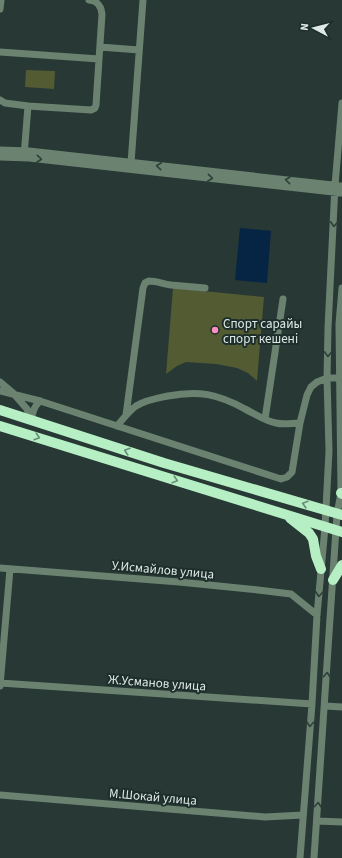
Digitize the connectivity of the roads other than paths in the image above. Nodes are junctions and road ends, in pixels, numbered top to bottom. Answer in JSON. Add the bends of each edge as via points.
{"nodes":[{"id":1,"x":1,"y":0,"type":"edge"},
{"id":2,"x":89,"y":0,"type":"edge"},
{"id":3,"x":143,"y":0,"type":"edge"},
{"id":4,"x":0,"y":9,"type":"edge"},
{"id":5,"x":100,"y":47,"type":"junction"},
{"id":6,"x":139,"y":50,"type":"junction"},
{"id":7,"x":0,"y":52,"type":"edge"},
{"id":8,"x":99,"y":59,"type":"junction"},
{"id":9,"x":0,"y":100,"type":"edge"},
{"id":10,"x":342,"y":103,"type":"edge"},
{"id":11,"x":28,"y":106,"type":"junction"},
{"id":12,"x":0,"y":150,"type":"edge"},
{"id":13,"x":24,"y":154,"type":"junction"},
{"id":14,"x":0,"y":156,"type":"edge"},
{"id":15,"x":340,"y":156,"type":"edge"},
{"id":16,"x":130,"y":163,"type":"junction"},
{"id":17,"x":339,"y":189,"type":"edge"},
{"id":18,"x":205,"y":288,"type":"dead end"},
{"id":19,"x":342,"y":288,"type":"edge"},
{"id":20,"x":283,"y":300,"type":"dead end"},
{"id":21,"x":327,"y":378,"type":"junction"},
{"id":22,"x":341,"y":378,"type":"edge"},
{"id":23,"x":0,"y":382,"type":"edge"},
{"id":24,"x":0,"y":391,"type":"edge"},
{"id":25,"x":13,"y":394,"type":"junction"},
{"id":26,"x":40,"y":401,"type":"junction"},
{"id":27,"x":0,"y":410,"type":"edge"},
{"id":28,"x":126,"y":415,"type":"junction"},
{"id":29,"x":265,"y":419,"type":"junction"},
{"id":30,"x":31,"y":420,"type":"junction"},
{"id":31,"x":300,"y":423,"type":"junction"},
{"id":32,"x":0,"y":426,"type":"edge"},
{"id":33,"x":117,"y":426,"type":"junction"},
{"id":34,"x":164,"y":463,"type":"junction"},
{"id":35,"x":160,"y":475,"type":"junction"},
{"id":36,"x":342,"y":477,"type":"edge"},
{"id":37,"x":341,"y":494,"type":"edge"},
{"id":38,"x":326,"y":511,"type":"junction"},
{"id":39,"x":286,"y":514,"type":"junction"},
{"id":40,"x":339,"y":515,"type":"edge"},
{"id":41,"x":325,"y":527,"type":"junction"},
{"id":42,"x":339,"y":531,"type":"edge"},
{"id":43,"x":342,"y":565,"type":"edge"},
{"id":44,"x":0,"y":568,"type":"edge"},
{"id":45,"x":10,"y":569,"type":"junction"},
{"id":46,"x":321,"y":569,"type":"junction"},
{"id":47,"x":333,"y":580,"type":"junction"},
{"id":48,"x":317,"y":615,"type":"junction"},
{"id":49,"x":0,"y":684,"type":"edge"},
{"id":50,"x":312,"y":704,"type":"junction"},
{"id":51,"x":325,"y":706,"type":"junction"},
{"id":52,"x":342,"y":707,"type":"edge"},
{"id":53,"x":0,"y":795,"type":"edge"},
{"id":54,"x":303,"y":814,"type":"junction"},
{"id":55,"x":317,"y":821,"type":"junction"},
{"id":56,"x":342,"y":822,"type":"edge"},
{"id":57,"x":300,"y":858,"type":"edge"},
{"id":58,"x":314,"y":858,"type":"edge"}],
"edges":[{"from":1,"to":4,"type":"street"},
{"from":2,"to":5,"type":"street","via":[[94,0],[101,6]]},
{"from":3,"to":6,"type":"street"},
{"from":5,"to":6,"type":"street"},
{"from":5,"to":8,"type":"street"},
{"from":6,"to":16,"type":"street"},
{"from":7,"to":8,"type":"street"},
{"from":8,"to":11,"type":"street","via":[[95,108],[91,110]]},
{"from":9,"to":11,"type":"street"},
{"from":10,"to":15,"type":"street"},
{"from":11,"to":13,"type":"street"},
{"from":12,"to":13,"type":"street"},
{"from":13,"to":14,"type":"street"},
{"from":13,"to":16,"type":"street"},
{"from":13,"to":17,"type":"street","one_way":true},
{"from":15,"to":17,"type":"street"},
{"from":17,"to":16,"type":"street","one_way":true},
{"from":17,"to":21,"type":"street","one_way":true,"via":[[328,328]]},
{"from":18,"to":28,"type":"street","via":[[149,280],[142,288]]},
{"from":19,"to":22,"type":"street","via":[[339,324]]},
{"from":20,"to":29,"type":"street"},
{"from":21,"to":22,"type":"street"},
{"from":21,"to":31,"type":"street","via":[[311,387]]},
{"from":21,"to":38,"type":"street","via":[[329,451]]},
{"from":22,"to":36,"type":"street"},
{"from":23,"to":25,"type":"street"},
{"from":24,"to":25,"type":"street"},
{"from":25,"to":26,"type":"street"},
{"from":25,"to":30,"type":"street","via":[[27,409]]},
{"from":26,"to":30,"type":"street","via":[[33,409]]},
{"from":26,"to":33,"type":"street"},
{"from":27,"to":30,"type":"highway"},
{"from":28,"to":29,"type":"street","via":[[146,401],[197,393],[224,398]]},
{"from":28,"to":33,"type":"street"},
{"from":29,"to":31,"type":"street","via":[[276,423]]},
{"from":34,"to":30,"type":"highway","one_way":true},
{"from":31,"to":33,"type":"street","via":[[292,472],[281,479]]},
{"from":32,"to":35,"type":"highway","one_way":true},
{"from":34,"to":35,"type":"highway"},
{"from":38,"to":34,"type":"highway","one_way":true},
{"from":35,"to":39,"type":"highway","one_way":true},
{"from":36,"to":37,"type":"street"},
{"from":37,"to":40,"type":"street"},
{"from":38,"to":40,"type":"highway"},
{"from":38,"to":41,"type":"street"},
{"from":39,"to":41,"type":"highway"},
{"from":39,"to":46,"type":"highway","via":[[313,539]]},
{"from":40,"to":42,"type":"street"},
{"from":41,"to":42,"type":"highway"},
{"from":41,"to":46,"type":"street"},
{"from":42,"to":47,"type":"street"},
{"from":43,"to":47,"type":"highway"},
{"from":44,"to":45,"type":"street","name":"У.Исмайлов улица"},
{"from":45,"to":48,"type":"street","name":"У.Исмайлов улица","via":[[179,582],[291,594]]},
{"from":45,"to":49,"type":"street"},
{"from":46,"to":48,"type":"street","one_way":true},
{"from":51,"to":47,"type":"street","one_way":true},
{"from":48,"to":50,"type":"street"},
{"from":49,"to":50,"type":"street","name":"Ж.Усманов улица"},
{"from":50,"to":54,"type":"street","one_way":true},
{"from":51,"to":52,"type":"street"},
{"from":55,"to":51,"type":"street","one_way":true},
{"from":53,"to":54,"type":"street","name":"М.Шокай улица","via":[[265,817]]},
{"from":54,"to":57,"type":"street"},
{"from":55,"to":56,"type":"street"},
{"from":55,"to":58,"type":"street"}]}
